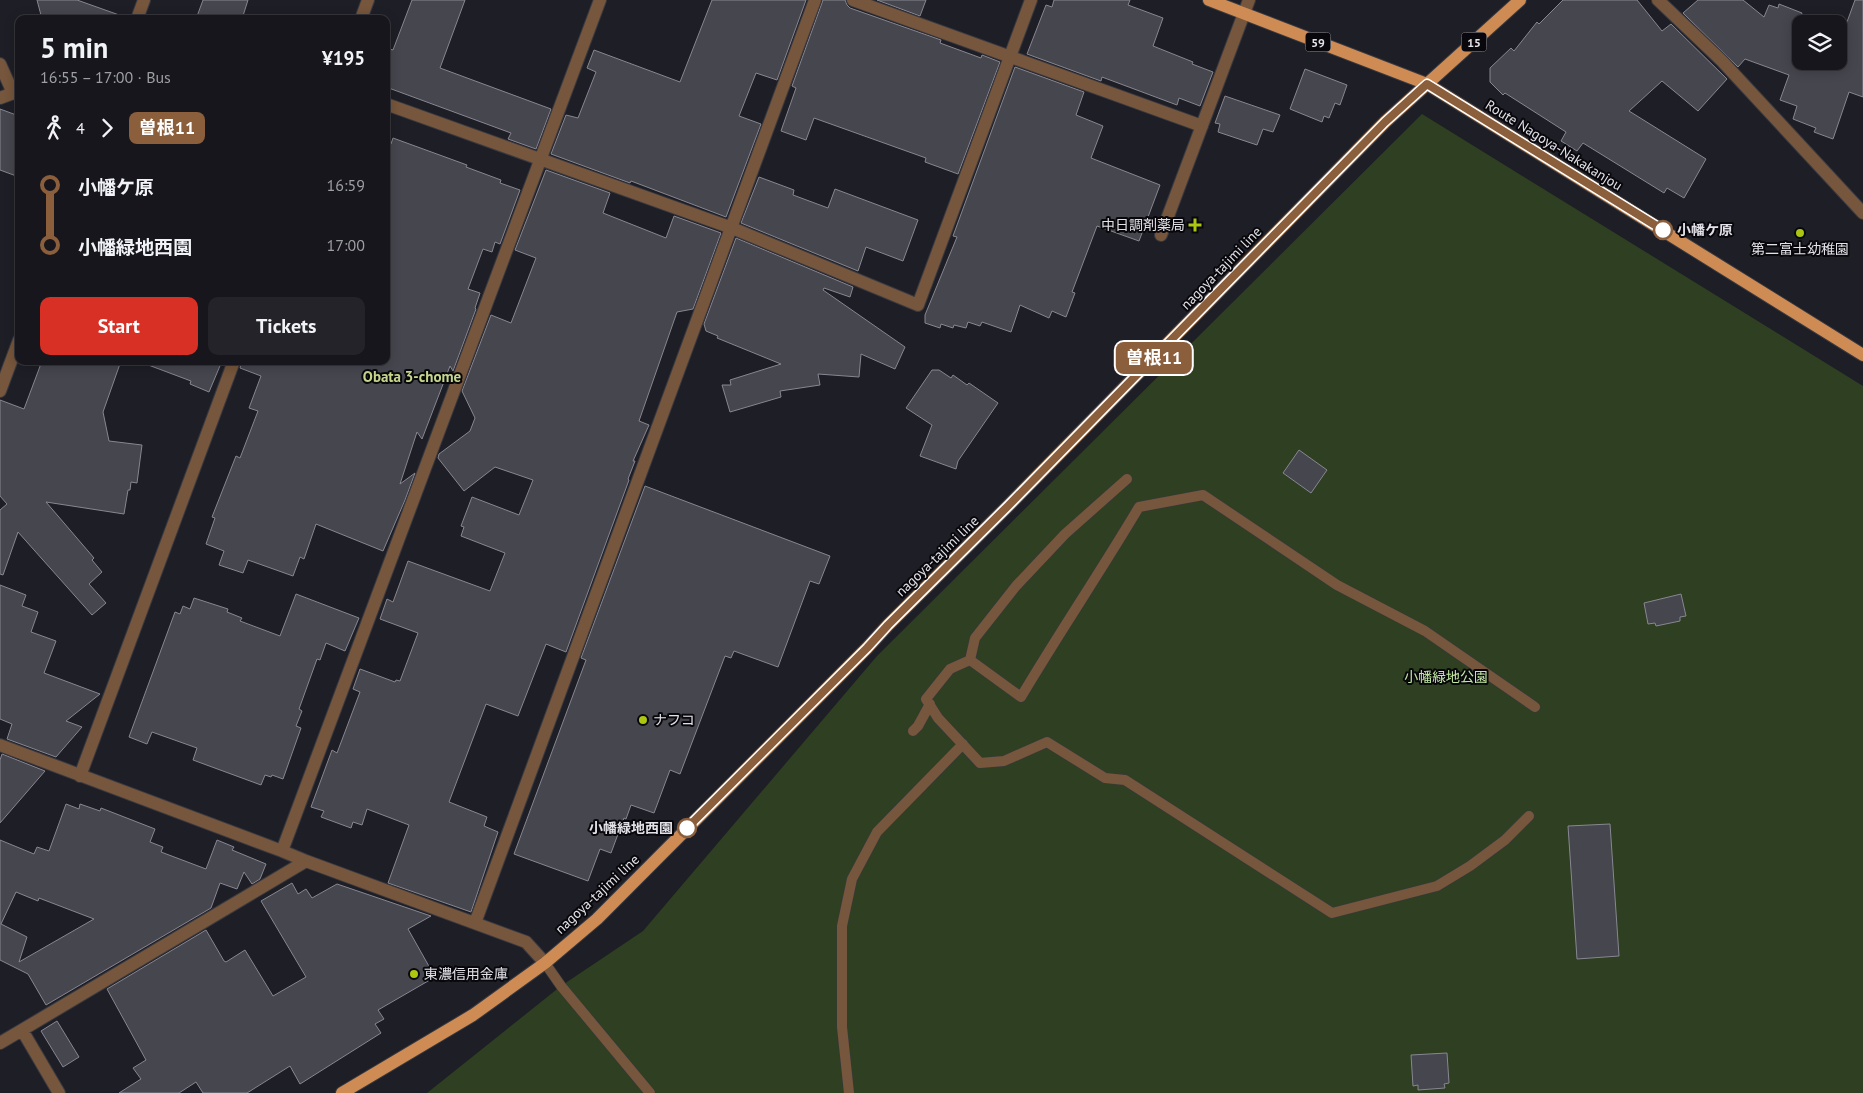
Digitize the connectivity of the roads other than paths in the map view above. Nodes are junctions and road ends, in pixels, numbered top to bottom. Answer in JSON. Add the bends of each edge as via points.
{"nodes":[{"id":1,"x":144,"y":0,"type":"edge"},
{"id":2,"x":368,"y":0,"type":"edge"},
{"id":3,"x":600,"y":0,"type":"edge"},
{"id":4,"x":816,"y":0,"type":"edge"},
{"id":5,"x":853,"y":0,"type":"edge"},
{"id":6,"x":1031,"y":0,"type":"edge"},
{"id":7,"x":1208,"y":0,"type":"edge"},
{"id":8,"x":1249,"y":0,"type":"edge"},
{"id":9,"x":1658,"y":0,"type":"edge"},
{"id":10,"x":1517,"y":1,"type":"edge"},
{"id":11,"x":1244,"y":13,"type":"junction"},
{"id":12,"x":140,"y":15,"type":"edge"},
{"id":13,"x":362,"y":15,"type":"edge"},
{"id":14,"x":1010,"y":57,"type":"junction"},
{"id":15,"x":0,"y":64,"type":"edge"},
{"id":16,"x":1427,"y":84,"type":"junction"},
{"id":17,"x":15,"y":90,"type":"edge"},
{"id":18,"x":15,"y":92,"type":"edge"},
{"id":19,"x":0,"y":98,"type":"edge"},
{"id":20,"x":390,"y":105,"type":"edge"},
{"id":21,"x":1202,"y":126,"type":"junction"},
{"id":22,"x":540,"y":158,"type":"junction"},
{"id":23,"x":1863,"y":213,"type":"edge"},
{"id":24,"x":732,"y":228,"type":"junction"},
{"id":25,"x":1161,"y":235,"type":"dead end"},
{"id":26,"x":15,"y":351,"type":"edge"},
{"id":27,"x":1863,"y":355,"type":"edge"},
{"id":28,"x":233,"y":365,"type":"edge"},
{"id":29,"x":0,"y":391,"type":"edge"},
{"id":30,"x":1127,"y":479,"type":"dead end"},
{"id":31,"x":970,"y":660,"type":"junction"},
{"id":32,"x":930,"y":704,"type":"junction"},
{"id":33,"x":1535,"y":707,"type":"dead end"},
{"id":34,"x":913,"y":731,"type":"dead end"},
{"id":35,"x":962,"y":744,"type":"junction"},
{"id":36,"x":0,"y":745,"type":"edge"},
{"id":37,"x":80,"y":776,"type":"junction"},
{"id":38,"x":1530,"y":816,"type":"dead end"},
{"id":39,"x":282,"y":851,"type":"junction"},
{"id":40,"x":306,"y":861,"type":"junction"},
{"id":41,"x":475,"y":922,"type":"junction"},
{"id":42,"x":545,"y":963,"type":"junction"},
{"id":43,"x":22,"y":1030,"type":"junction"},
{"id":44,"x":0,"y":1043,"type":"edge"},
{"id":45,"x":59,"y":1093,"type":"edge"},
{"id":46,"x":342,"y":1093,"type":"edge"},
{"id":47,"x":650,"y":1093,"type":"edge"},
{"id":48,"x":850,"y":1093,"type":"edge"}],
"edges":[{"from":1,"to":12,"type":"street"},
{"from":2,"to":13,"type":"street"},
{"from":3,"to":22,"type":"street"},
{"from":4,"to":24,"type":"street"},
{"from":5,"to":14,"type":"street"},
{"from":6,"to":14,"type":"street"},
{"from":7,"to":11,"type":"main road","name":"Route Nagoya-Nakakanjou","number":"59"},
{"from":8,"to":11,"type":"street"},
{"from":9,"to":23,"type":"street","via":[[1722,61]]},
{"from":10,"to":16,"type":"main road","name":"nagoya-tajimi line","number":"15"},
{"from":11,"to":16,"type":"main road","name":"Route Nagoya-Nakakanjou","number":"59"},
{"from":11,"to":21,"type":"street"},
{"from":14,"to":21,"type":"street"},
{"from":14,"to":24,"type":"street","via":[[918,305]]},
{"from":15,"to":17,"type":"street"},
{"from":16,"to":27,"type":"main road","name":"Route Nagoya-Nakakanjou","number":"59"},
{"from":16,"to":42,"type":"main road","name":"nagoya-tajimi line","number":"15","via":[[1385,122],[597,919]]},
{"from":18,"to":19,"type":"street"},
{"from":20,"to":22,"type":"street"},
{"from":21,"to":25,"type":"street"},
{"from":22,"to":24,"type":"street"},
{"from":22,"to":39,"type":"street"},
{"from":24,"to":41,"type":"street"},
{"from":26,"to":29,"type":"street"},
{"from":28,"to":37,"type":"street"},
{"from":30,"to":31,"type":"lane","via":[[1065,534],[1016,586],[975,638]]},
{"from":31,"to":32,"type":"lane","via":[[950,669],[926,699]]},
{"from":31,"to":33,"type":"lane","via":[[1021,697],[1139,507],[1203,495],[1337,585],[1425,631]]},
{"from":32,"to":34,"type":"lane"},
{"from":32,"to":35,"type":"lane"},
{"from":35,"to":38,"type":"lane","via":[[980,763],[1004,762],[1047,742],[1105,778],[1125,780],[1332,913],[1437,886],[1505,840]]},
{"from":35,"to":48,"type":"lane","via":[[877,832],[852,879],[842,926],[842,1028]]},
{"from":36,"to":37,"type":"street"},
{"from":37,"to":39,"type":"street"},
{"from":39,"to":40,"type":"street"},
{"from":40,"to":41,"type":"street"},
{"from":40,"to":43,"type":"street"},
{"from":41,"to":42,"type":"street","via":[[526,942]]},
{"from":42,"to":46,"type":"main road","name":"nagoya-tajimi line","number":"15","via":[[473,1015]]},
{"from":42,"to":47,"type":"lane"},
{"from":43,"to":44,"type":"street"},
{"from":43,"to":45,"type":"street"}]}
